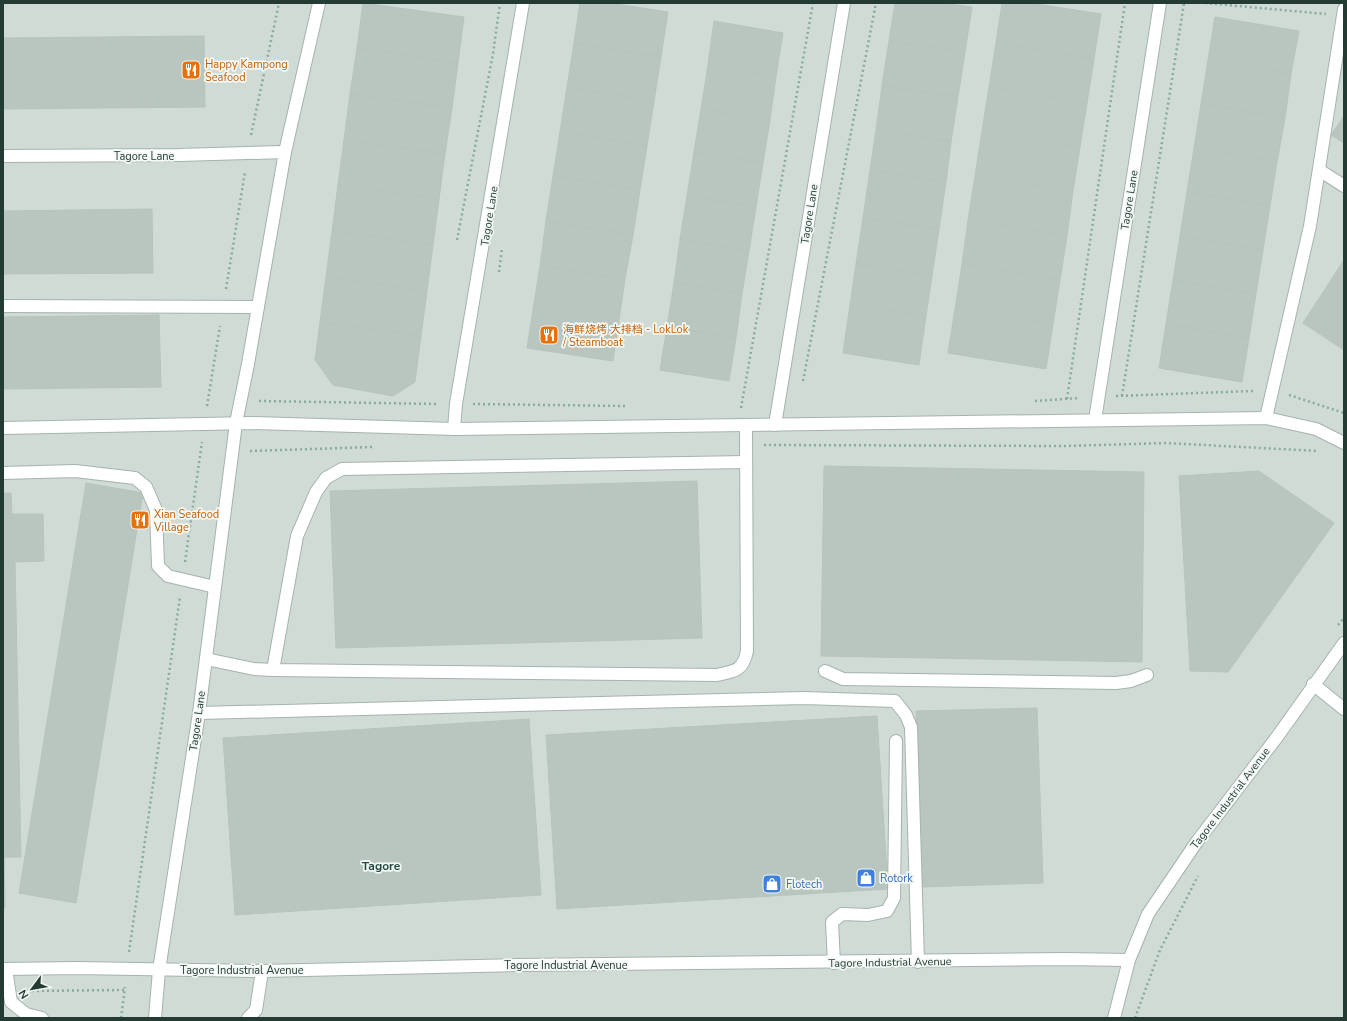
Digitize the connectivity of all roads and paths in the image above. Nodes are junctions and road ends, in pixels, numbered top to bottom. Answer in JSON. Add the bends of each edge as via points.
{"nodes":[{"id":1,"x":279,"y":3,"type":"edge"},
{"id":2,"x":319,"y":3,"type":"edge"},
{"id":3,"x":500,"y":3,"type":"edge"},
{"id":4,"x":523,"y":3,"type":"edge"},
{"id":5,"x":813,"y":3,"type":"edge"},
{"id":6,"x":844,"y":3,"type":"edge"},
{"id":7,"x":876,"y":3,"type":"edge"},
{"id":8,"x":1125,"y":3,"type":"edge"},
{"id":9,"x":1160,"y":3,"type":"edge"},
{"id":10,"x":1184,"y":3,"type":"edge"},
{"id":11,"x":1205,"y":3,"type":"edge"},
{"id":12,"x":1344,"y":12,"type":"edge"},
{"id":13,"x":1343,"y":30,"type":"edge"},
{"id":14,"x":285,"y":152,"type":"junction"},
{"id":15,"x":248,"y":153,"type":"junction"},
{"id":16,"x":3,"y":156,"type":"edge"},
{"id":17,"x":1319,"y":170,"type":"junction"},
{"id":18,"x":1344,"y":186,"type":"edge"},
{"id":19,"x":458,"y":240,"type":"dead end"},
{"id":20,"x":3,"y":306,"type":"edge"},
{"id":21,"x":223,"y":307,"type":"junction"},
{"id":22,"x":258,"y":307,"type":"junction"},
{"id":23,"x":802,"y":385,"type":"dead end"},
{"id":24,"x":1273,"y":390,"type":"junction"},
{"id":25,"x":1099,"y":396,"type":"junction"},
{"id":26,"x":1122,"y":396,"type":"junction"},
{"id":27,"x":1067,"y":399,"type":"junction"},
{"id":28,"x":254,"y":401,"type":"dead end"},
{"id":29,"x":1028,"y":402,"type":"dead end"},
{"id":30,"x":456,"y":404,"type":"junction"},
{"id":31,"x":629,"y":406,"type":"dead end"},
{"id":32,"x":777,"y":409,"type":"junction"},
{"id":33,"x":1344,"y":413,"type":"edge"},
{"id":34,"x":1266,"y":418,"type":"junction"},
{"id":35,"x":1095,"y":420,"type":"junction"},
{"id":36,"x":236,"y":423,"type":"junction"},
{"id":37,"x":204,"y":424,"type":"junction"},
{"id":38,"x":775,"y":425,"type":"junction"},
{"id":39,"x":746,"y":426,"type":"junction"},
{"id":40,"x":3,"y":428,"type":"edge"},
{"id":41,"x":454,"y":429,"type":"junction"},
{"id":42,"x":1344,"y":443,"type":"edge"},
{"id":43,"x":746,"y":445,"type":"junction"},
{"id":44,"x":375,"y":446,"type":"dead end"},
{"id":45,"x":247,"y":451,"type":"dead end"},
{"id":46,"x":1319,"y":451,"type":"dead end"},
{"id":47,"x":746,"y":462,"type":"junction"},
{"id":48,"x":3,"y":473,"type":"edge"},
{"id":49,"x":183,"y":579,"type":"junction"},
{"id":50,"x":215,"y":587,"type":"junction"},
{"id":51,"x":1344,"y":643,"type":"edge"},
{"id":52,"x":206,"y":659,"type":"junction"},
{"id":53,"x":273,"y":670,"type":"junction"},
{"id":54,"x":824,"y":671,"type":"dead end"},
{"id":55,"x":1147,"y":675,"type":"dead end"},
{"id":56,"x":1313,"y":684,"type":"junction"},
{"id":57,"x":1344,"y":709,"type":"edge"},
{"id":58,"x":199,"y":714,"type":"junction"},
{"id":59,"x":896,"y":740,"type":"dead end"},
{"id":60,"x":1199,"y":874,"type":"dead end"},
{"id":61,"x":1129,"y":960,"type":"junction"},
{"id":62,"x":918,"y":962,"type":"junction"},
{"id":63,"x":834,"y":963,"type":"junction"},
{"id":64,"x":4,"y":969,"type":"edge"},
{"id":65,"x":127,"y":969,"type":"junction"},
{"id":66,"x":159,"y":970,"type":"junction"},
{"id":67,"x":262,"y":971,"type":"junction"},
{"id":68,"x":124,"y":990,"type":"junction"},
{"id":69,"x":8,"y":991,"type":"junction"},
{"id":70,"x":42,"y":1018,"type":"edge"},
{"id":71,"x":121,"y":1018,"type":"edge"},
{"id":72,"x":155,"y":1018,"type":"edge"},
{"id":73,"x":248,"y":1018,"type":"edge"},
{"id":74,"x":1114,"y":1018,"type":"edge"},
{"id":75,"x":1135,"y":1018,"type":"edge"}],
"edges":[{"from":1,"to":15,"type":"path"},
{"from":2,"to":14,"type":"street","name":"Tagore Lane"},
{"from":3,"to":19,"type":"path","via":[[493,54]]},
{"from":4,"to":30,"type":"street","name":"Tagore Lane"},
{"from":5,"to":32,"type":"path","via":[[741,408]]},
{"from":6,"to":32,"type":"street","name":"Tagore Lane"},
{"from":7,"to":23,"type":"path"},
{"from":8,"to":27,"type":"path"},
{"from":9,"to":25,"type":"street","name":"Tagore Lane"},
{"from":10,"to":26,"type":"path"},
{"from":11,"to":12,"type":"path"},
{"from":12,"to":13,"type":"street"},
{"from":13,"to":17,"type":"street"},
{"from":14,"to":15,"type":"street","name":"Tagore Lane"},
{"from":14,"to":22,"type":"street","name":"Tagore Lane"},
{"from":15,"to":16,"type":"street","name":"Tagore Lane","via":[[180,156]]},
{"from":15,"to":21,"type":"path"},
{"from":17,"to":18,"type":"street"},
{"from":17,"to":24,"type":"street","via":[[1310,226]]},
{"from":20,"to":21,"type":"street"},
{"from":21,"to":22,"type":"street"},
{"from":21,"to":37,"type":"path"},
{"from":22,"to":36,"type":"street","name":"Tagore Lane"},
{"from":24,"to":26,"type":"path"},
{"from":24,"to":33,"type":"path"},
{"from":24,"to":34,"type":"street"},
{"from":25,"to":26,"type":"path"},
{"from":25,"to":27,"type":"path"},
{"from":25,"to":35,"type":"street","name":"Tagore Lane"},
{"from":27,"to":29,"type":"path"},
{"from":28,"to":30,"type":"path"},
{"from":30,"to":31,"type":"path"},
{"from":30,"to":41,"type":"street","name":"Tagore Lane"},
{"from":32,"to":38,"type":"street","name":"Tagore Lane"},
{"from":34,"to":35,"type":"street"},
{"from":34,"to":42,"type":"street","via":[[1316,429]]},
{"from":35,"to":38,"type":"street"},
{"from":36,"to":37,"type":"street"},
{"from":36,"to":41,"type":"street"},
{"from":36,"to":50,"type":"street","name":"Tagore Lane"},
{"from":37,"to":40,"type":"street"},
{"from":37,"to":49,"type":"path"},
{"from":38,"to":39,"type":"street"},
{"from":39,"to":41,"type":"street"},
{"from":39,"to":43,"type":"street"},
{"from":43,"to":46,"type":"path","via":[[1166,444]]},
{"from":43,"to":47,"type":"street"},
{"from":44,"to":45,"type":"path"},
{"from":47,"to":53,"type":"street","via":[[342,469],[326,478],[316,492],[297,536]]},
{"from":47,"to":53,"type":"street","via":[[747,651],[745,662],[740,668],[717,675]]},
{"from":48,"to":49,"type":"street","via":[[75,471],[135,478],[146,487],[156,510],[158,566],[168,576]]},
{"from":49,"to":50,"type":"street"},
{"from":49,"to":65,"type":"path"},
{"from":50,"to":52,"type":"street","name":"Tagore Lane"},
{"from":51,"to":56,"type":"street","name":"Tagore Industrial Avenue"},
{"from":52,"to":53,"type":"street","via":[[254,669]]},
{"from":52,"to":58,"type":"street","name":"Tagore Lane"},
{"from":54,"to":55,"type":"street","via":[[843,679],[1116,683]]},
{"from":56,"to":57,"type":"street"},
{"from":56,"to":61,"type":"street","name":"Tagore Industrial Avenue","via":[[1277,737],[1196,842],[1148,914]]},
{"from":58,"to":62,"type":"street","via":[[796,698],[895,701],[906,715],[911,727]]},
{"from":58,"to":66,"type":"street","name":"Tagore Lane"},
{"from":59,"to":63,"type":"street","via":[[894,898],[887,910],[868,915],[842,914],[832,922]]},
{"from":60,"to":75,"type":"path","via":[[1160,950]]},
{"from":61,"to":62,"type":"street","name":"Tagore Industrial Avenue"},
{"from":61,"to":74,"type":"street","name":"Tagore Industrial Avenue"},
{"from":62,"to":63,"type":"street","name":"Tagore Industrial Avenue"},
{"from":63,"to":67,"type":"street","name":"Tagore Industrial Avenue"},
{"from":64,"to":65,"type":"street","name":"Tagore Industrial Avenue"},
{"from":64,"to":69,"type":"street"},
{"from":65,"to":66,"type":"street","name":"Tagore Industrial Avenue"},
{"from":65,"to":68,"type":"path"},
{"from":66,"to":67,"type":"street","name":"Tagore Industrial Avenue"},
{"from":66,"to":72,"type":"street","name":"Tagore Lane"},
{"from":67,"to":73,"type":"street","via":[[256,1010]]},
{"from":68,"to":69,"type":"path"},
{"from":68,"to":71,"type":"path"},
{"from":69,"to":70,"type":"street","via":[[12,1002],[26,1014]]}]}
